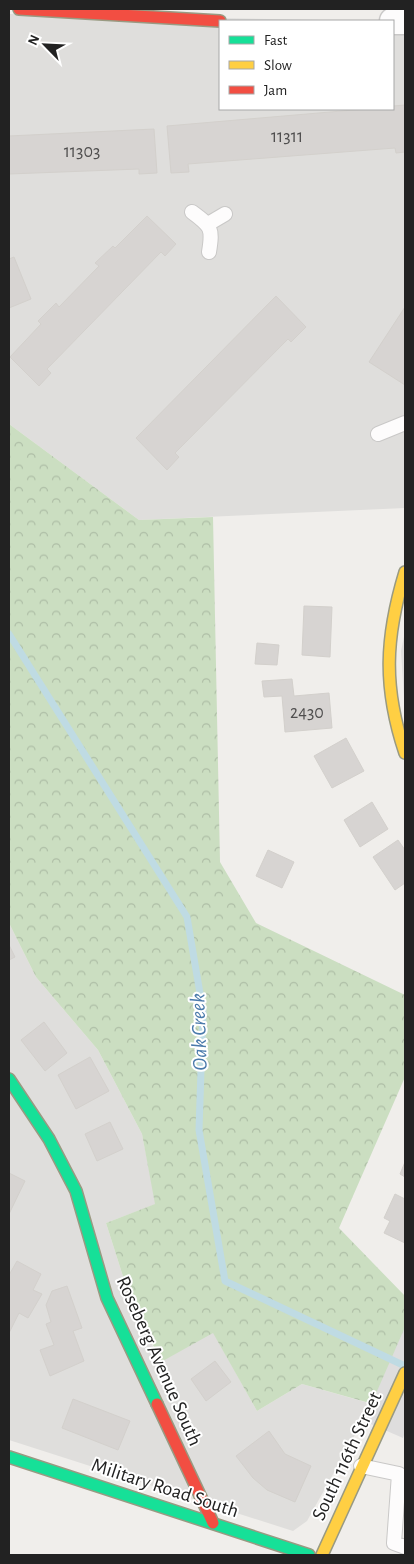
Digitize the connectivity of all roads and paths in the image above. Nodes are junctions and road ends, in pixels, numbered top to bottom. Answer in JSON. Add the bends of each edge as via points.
{"nodes":[{"id":1,"x":19,"y":9,"type":"edge"},
{"id":2,"x":219,"y":22,"type":"edge"},
{"id":3,"x":192,"y":212,"type":"dead end"},
{"id":4,"x":226,"y":214,"type":"dead end"},
{"id":5,"x":208,"y":224,"type":"junction"},
{"id":6,"x":209,"y":252,"type":"dead end"},
{"id":7,"x":405,"y":423,"type":"edge"},
{"id":8,"x":378,"y":434,"type":"dead end"},
{"id":9,"x":405,"y":572,"type":"edge"},
{"id":10,"x":405,"y":753,"type":"edge"},
{"id":11,"x":9,"y":1080,"type":"edge"},
{"id":12,"x":405,"y":1373,"type":"edge"},
{"id":13,"x":9,"y":1457,"type":"edge"},
{"id":14,"x":361,"y":1466,"type":"junction"},
{"id":15,"x":213,"y":1523,"type":"junction"},
{"id":16,"x":243,"y":1533,"type":"junction"},
{"id":17,"x":405,"y":1547,"type":"edge"},
{"id":18,"x":251,"y":1548,"type":"dead end"},
{"id":19,"x":309,"y":1555,"type":"edge"},
{"id":20,"x":322,"y":1555,"type":"edge"}],
"edges":[{"from":1,"to":2,"type":"street"},
{"from":3,"to":5,"type":"lane"},
{"from":4,"to":5,"type":"lane"},
{"from":5,"to":6,"type":"lane","via":[[212,234]]},
{"from":7,"to":8,"type":"lane"},
{"from":9,"to":10,"type":"street","via":[[393,607],[387,680],[392,714]]},
{"from":11,"to":15,"type":"street","name":"Roseberg Avenue South","via":[[49,1139],[76,1191],[107,1298]]},
{"from":12,"to":14,"type":"street","name":"South 116th Street"},
{"from":13,"to":15,"type":"street","name":"Military Road South"},
{"from":14,"to":17,"type":"lane","via":[[399,1474],[394,1543]]},
{"from":14,"to":20,"type":"street","name":"South 116th Street"},
{"from":15,"to":16,"type":"street","name":"Military Road South"},
{"from":16,"to":18,"type":"street"},
{"from":16,"to":19,"type":"street","name":"Military Road South"}]}
